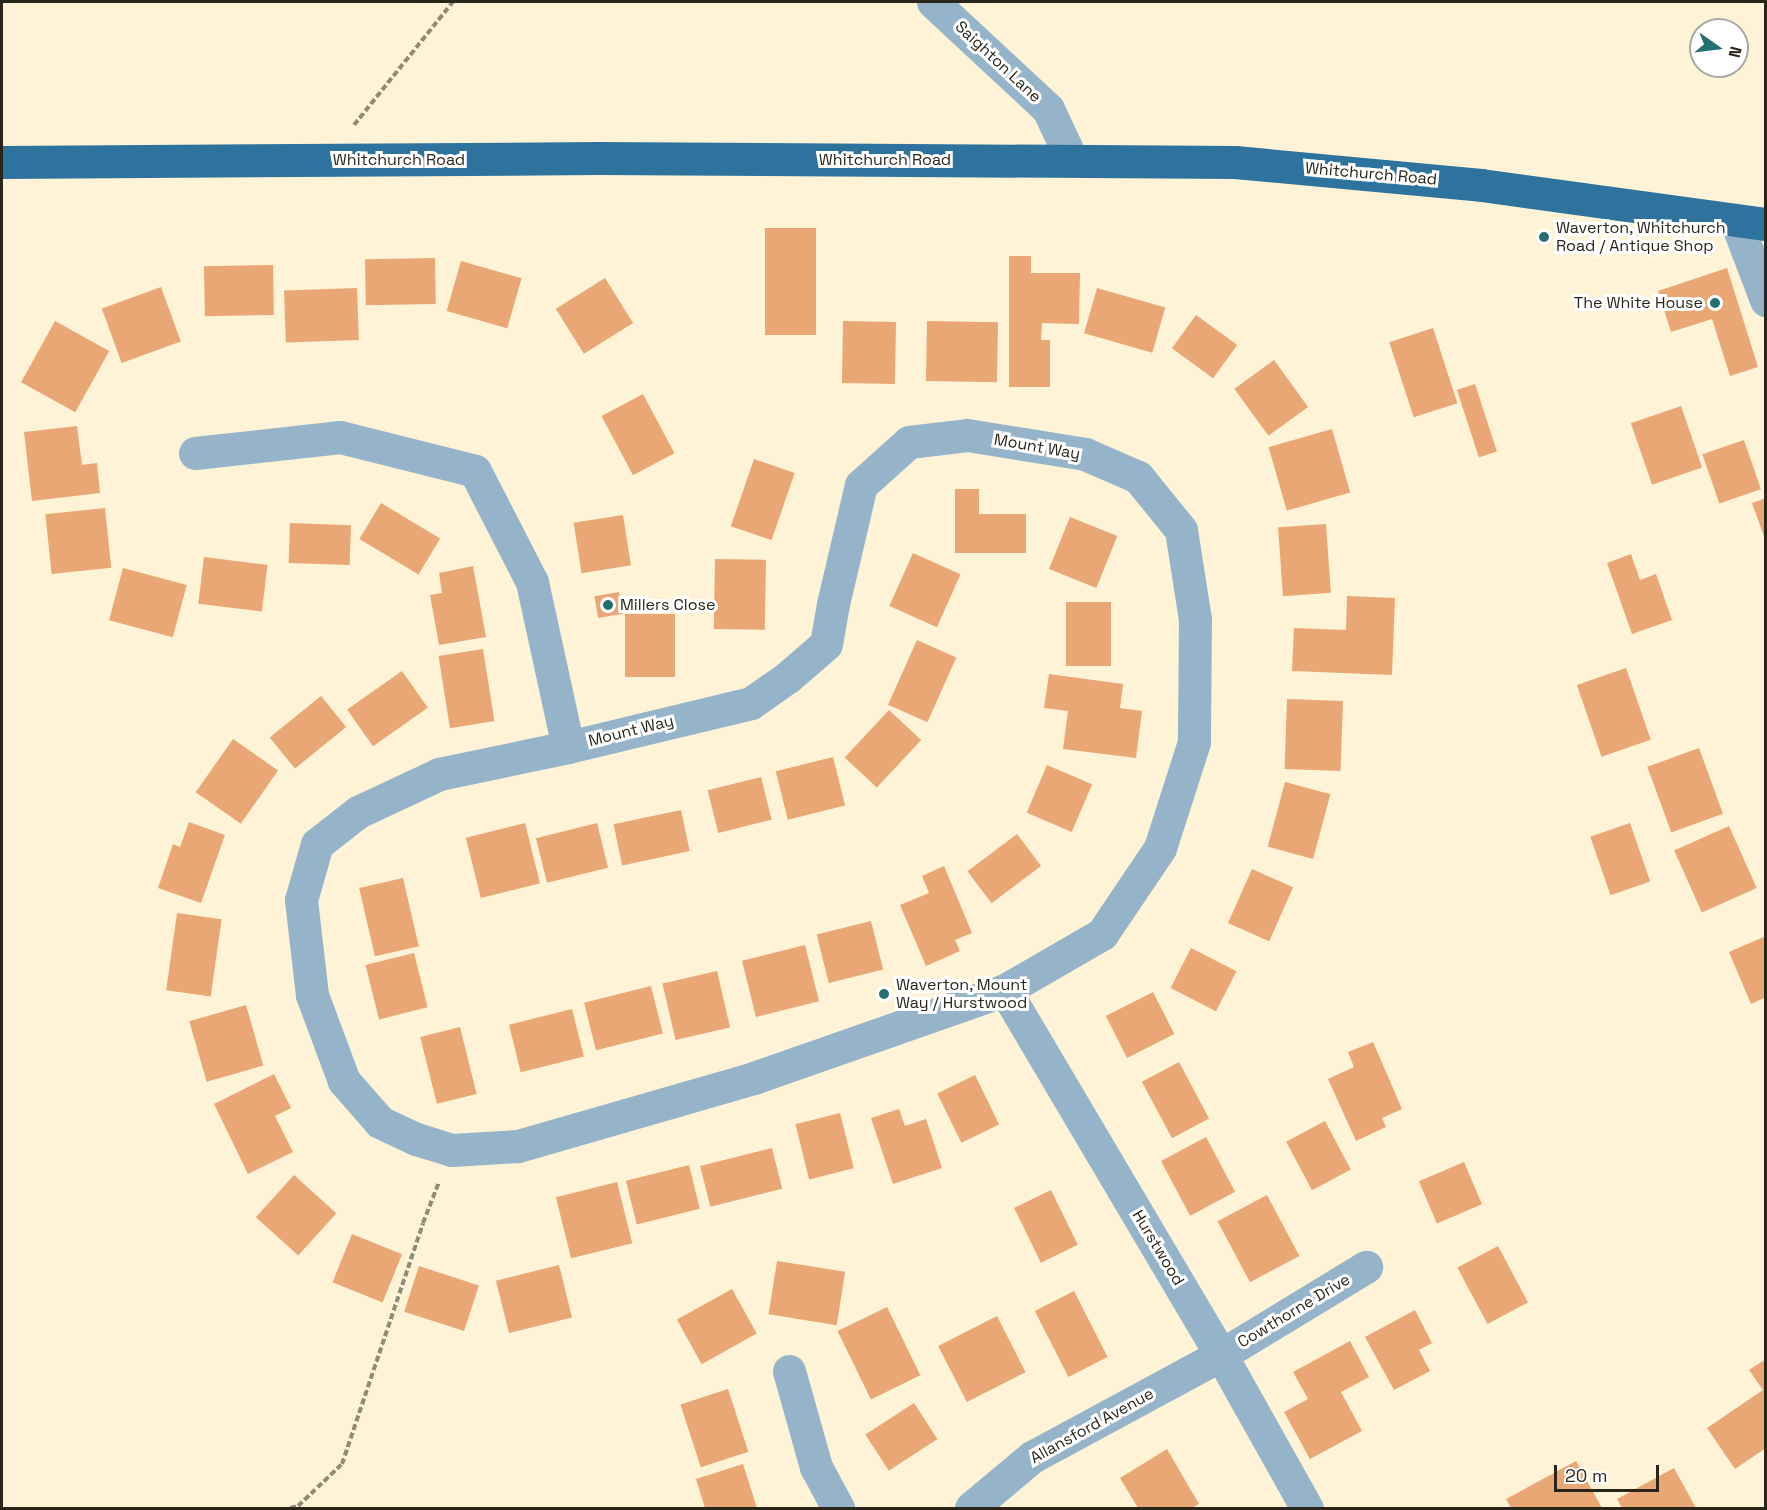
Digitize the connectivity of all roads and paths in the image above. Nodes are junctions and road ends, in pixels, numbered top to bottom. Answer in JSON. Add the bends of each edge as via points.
{"nodes":[{"id":1,"x":453,"y":2,"type":"edge"},
{"id":2,"x":933,"y":2,"type":"edge"},
{"id":3,"x":1072,"y":160,"type":"junction"},
{"id":4,"x":347,"y":161,"type":"junction"},
{"id":5,"x":2,"y":162,"type":"edge"},
{"id":6,"x":1751,"y":222,"type":"edge"},
{"id":7,"x":1766,"y":300,"type":"edge"},
{"id":8,"x":195,"y":453,"type":"dead end"},
{"id":9,"x":568,"y":747,"type":"junction"},
{"id":10,"x":1005,"y":990,"type":"junction"},
{"id":11,"x":452,"y":1150,"type":"junction"},
{"id":12,"x":1366,"y":1267,"type":"dead end"},
{"id":13,"x":1221,"y":1354,"type":"junction"},
{"id":14,"x":789,"y":1371,"type":"dead end"},
{"id":15,"x":290,"y":1509,"type":"edge"},
{"id":16,"x":838,"y":1509,"type":"edge"},
{"id":17,"x":971,"y":1509,"type":"edge"},
{"id":18,"x":1307,"y":1509,"type":"edge"}],
"edges":[{"from":1,"to":4,"type":"path","via":[[353,127]]},
{"from":2,"to":3,"type":"street","name":"Saighton Lane","via":[[1048,109]]},
{"from":3,"to":4,"type":"highway","name":"Whitchurch Road"},
{"from":3,"to":6,"type":"highway","name":"Whitchurch Road","via":[[1247,163],[1481,185]]},
{"from":4,"to":5,"type":"highway","name":"Whitchurch Road"},
{"from":6,"to":7,"type":"street"},
{"from":8,"to":9,"type":"street","via":[[340,437],[475,471],[532,582]]},
{"from":9,"to":10,"type":"street","name":"Mount Way","via":[[751,703],[826,644],[861,485],[909,442],[967,435],[1085,454],[1138,477],[1181,530],[1195,619],[1194,742],[1160,848],[1102,934]]},
{"from":9,"to":11,"type":"street","name":"Mount Way","via":[[439,774],[358,812],[317,844],[301,900],[312,995],[344,1081],[380,1122]]},
{"from":10,"to":11,"type":"street","name":"Mount Way","via":[[754,1078],[518,1146]]},
{"from":10,"to":13,"type":"street","name":"Hurstwood"},
{"from":11,"to":15,"type":"path","via":[[423,1223],[342,1464]]},
{"from":12,"to":13,"type":"street","name":"Cowthorne Drive"},
{"from":13,"to":17,"type":"street","name":"Allansford Avenue","via":[[1032,1457]]},
{"from":13,"to":18,"type":"street","name":"Hurstwood"},
{"from":14,"to":16,"type":"street","via":[[816,1467]]}]}
